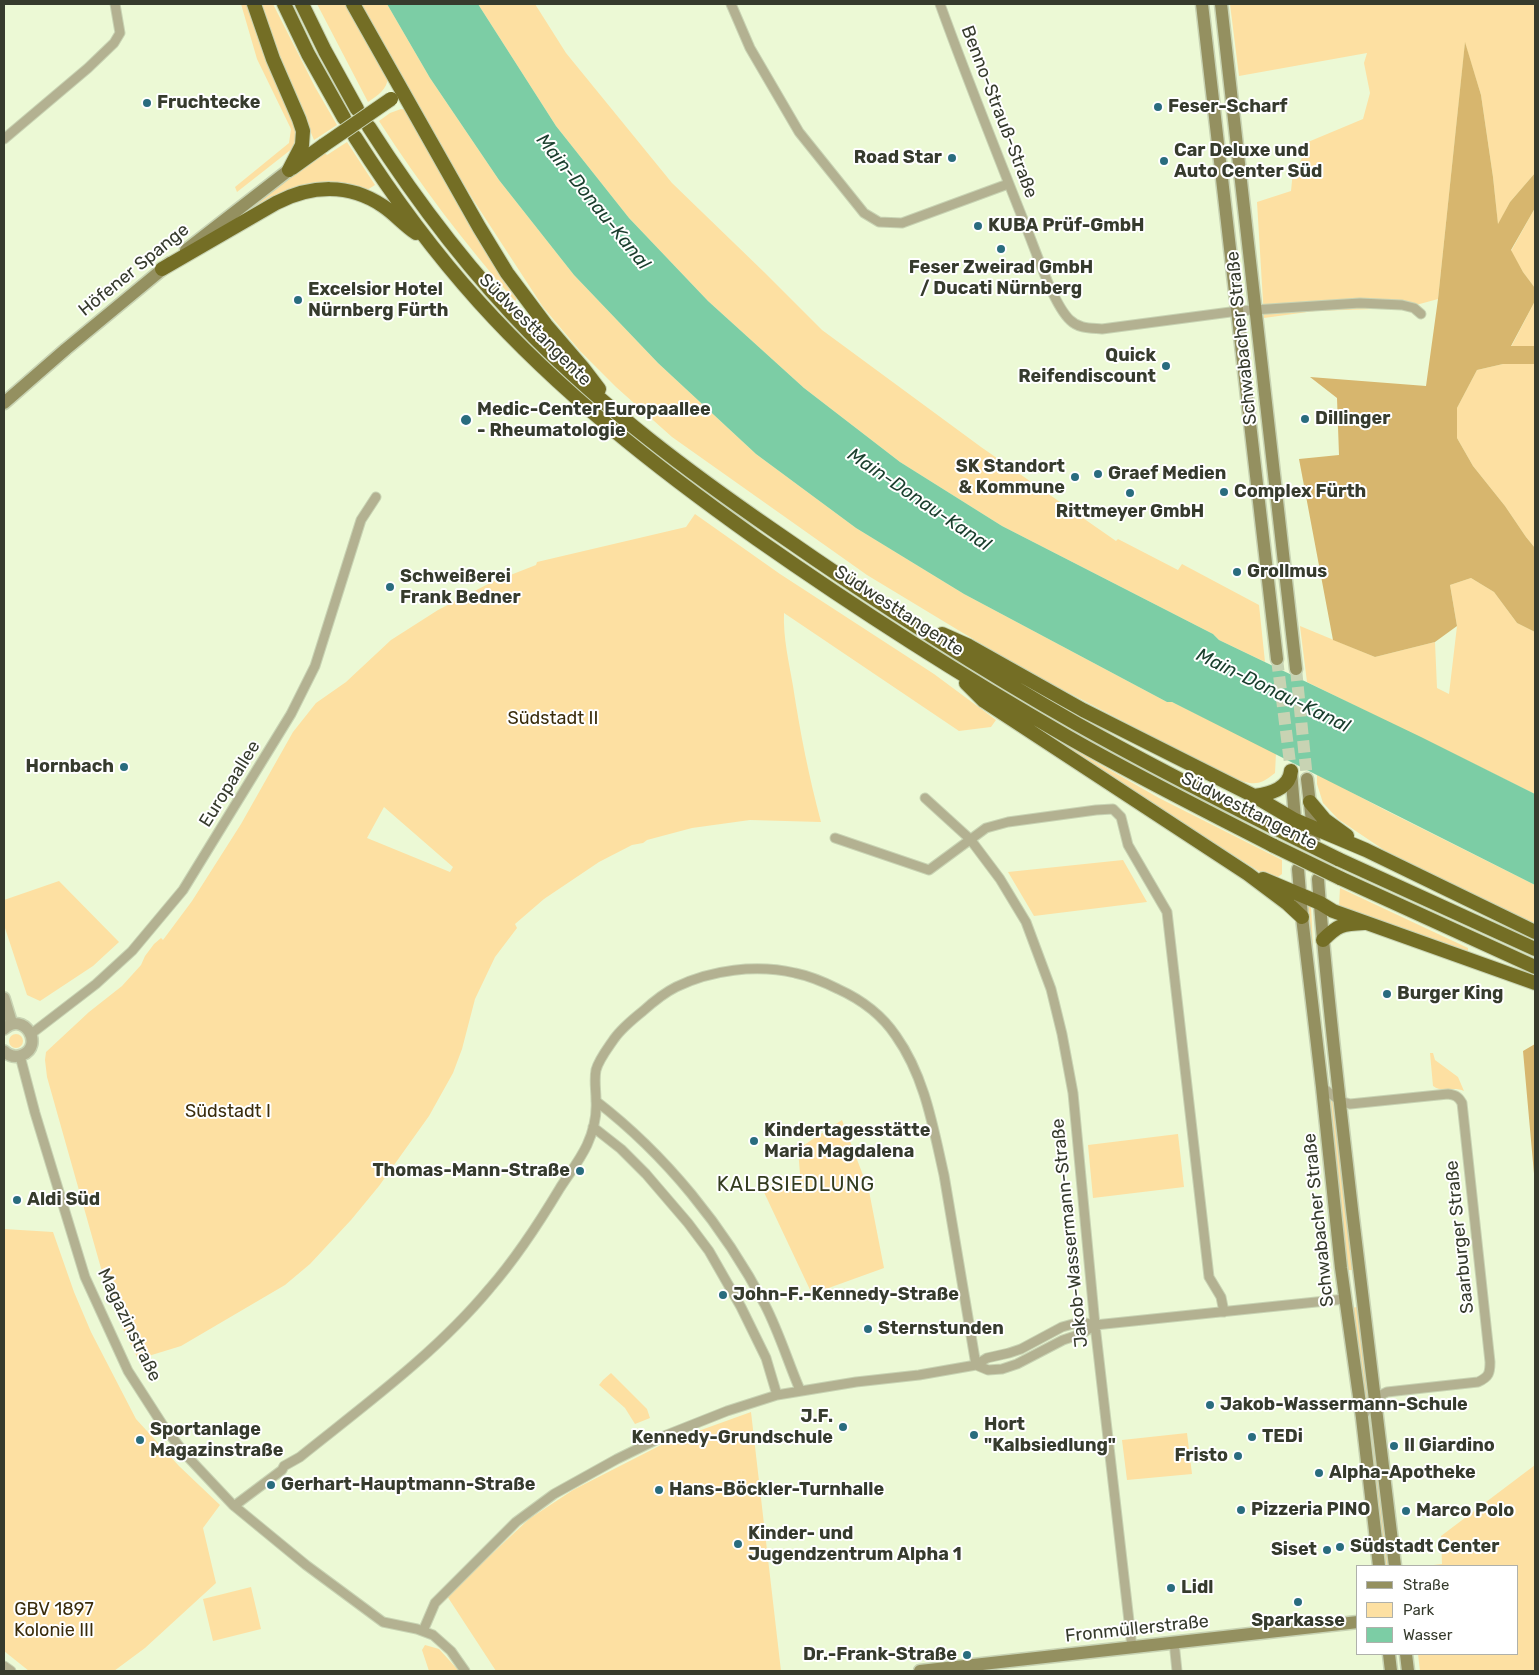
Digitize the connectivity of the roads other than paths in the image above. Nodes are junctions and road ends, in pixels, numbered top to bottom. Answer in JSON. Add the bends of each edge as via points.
{"nodes":[{"id":1,"x":115,"y":4,"type":"edge"},
{"id":2,"x":254,"y":4,"type":"edge"},
{"id":3,"x":284,"y":4,"type":"edge"},
{"id":4,"x":302,"y":4,"type":"edge"},
{"id":5,"x":353,"y":4,"type":"edge"},
{"id":6,"x":731,"y":4,"type":"edge"},
{"id":7,"x":940,"y":4,"type":"edge"},
{"id":8,"x":1202,"y":4,"type":"edge"},
{"id":9,"x":1221,"y":4,"type":"edge"},
{"id":10,"x":397,"y":96,"type":"junction"},
{"id":11,"x":357,"y":108,"type":"dead end"},
{"id":12,"x":344,"y":118,"type":"dead end"},
{"id":13,"x":369,"y":127,"type":"dead end"},
{"id":14,"x":355,"y":137,"type":"dead end"},
{"id":15,"x":4,"y":139,"type":"edge"},
{"id":16,"x":290,"y":170,"type":"junction"},
{"id":17,"x":1008,"y":184,"type":"junction"},
{"id":18,"x":428,"y":241,"type":"junction"},
{"id":19,"x":162,"y":269,"type":"junction"},
{"id":20,"x":1256,"y":309,"type":"junction"},
{"id":21,"x":1238,"y":311,"type":"junction"},
{"id":22,"x":1421,"y":314,"type":"dead end"},
{"id":23,"x":4,"y":403,"type":"edge"},
{"id":24,"x":616,"y":412,"type":"junction"},
{"id":25,"x":376,"y":497,"type":"dead end"},
{"id":26,"x":894,"y":612,"type":"junction"},
{"id":27,"x":1277,"y":659,"type":"tunnel mouth"},
{"id":28,"x":947,"y":665,"type":"junction"},
{"id":29,"x":1296,"y":669,"type":"tunnel mouth"},
{"id":30,"x":1291,"y":771,"type":"joint"},
{"id":31,"x":1307,"y":779,"type":"tunnel mouth"},
{"id":32,"x":1254,"y":796,"type":"junction"},
{"id":33,"x":925,"y":798,"type":"dead end"},
{"id":34,"x":1310,"y":802,"type":"junction"},
{"id":35,"x":1295,"y":826,"type":"junction"},
{"id":36,"x":1313,"y":833,"type":"junction"},
{"id":37,"x":835,"y":838,"type":"dead end"},
{"id":38,"x":970,"y":839,"type":"junction"},
{"id":39,"x":1366,"y":850,"type":"junction"},
{"id":40,"x":1298,"y":869,"type":"dead end"},
{"id":41,"x":1248,"y":874,"type":"junction"},
{"id":42,"x":1318,"y":879,"type":"dead end"},
{"id":43,"x":1300,"y":895,"type":"junction"},
{"id":44,"x":1320,"y":903,"type":"junction"},
{"id":45,"x":1302,"y":917,"type":"junction"},
{"id":46,"x":1367,"y":923,"type":"junction"},
{"id":47,"x":1535,"y":932,"type":"edge"},
{"id":48,"x":1322,"y":940,"type":"junction"},
{"id":49,"x":1535,"y":949,"type":"edge"},
{"id":50,"x":1535,"y":967,"type":"edge"},
{"id":51,"x":1535,"y":983,"type":"edge"},
{"id":52,"x":4,"y":998,"type":"edge"},
{"id":53,"x":8,"y":1027,"type":"edge"},
{"id":54,"x":31,"y":1034,"type":"junction"},
{"id":55,"x":4,"y":1051,"type":"edge"},
{"id":56,"x":20,"y":1056,"type":"junction"},
{"id":57,"x":1322,"y":1087,"type":"junction"},
{"id":58,"x":596,"y":1101,"type":"junction"},
{"id":59,"x":1340,"y":1101,"type":"junction"},
{"id":60,"x":594,"y":1127,"type":"junction"},
{"id":61,"x":1345,"y":1299,"type":"junction"},
{"id":62,"x":1224,"y":1312,"type":"junction"},
{"id":63,"x":1096,"y":1325,"type":"junction"},
{"id":64,"x":976,"y":1366,"type":"junction"},
{"id":65,"x":800,"y":1390,"type":"junction"},
{"id":66,"x":777,"y":1395,"type":"junction"},
{"id":67,"x":1373,"y":1399,"type":"junction"},
{"id":68,"x":1362,"y":1418,"type":"junction"},
{"id":69,"x":234,"y":1506,"type":"junction"},
{"id":70,"x":1379,"y":1565,"type":"edge"},
{"id":71,"x":1395,"y":1565,"type":"edge"},
{"id":72,"x":1356,"y":1622,"type":"edge"},
{"id":73,"x":423,"y":1631,"type":"junction"},
{"id":74,"x":1174,"y":1642,"type":"junction"},
{"id":75,"x":1132,"y":1647,"type":"junction"},
{"id":76,"x":1389,"y":1655,"type":"edge"},
{"id":77,"x":1406,"y":1655,"type":"edge"},
{"id":78,"x":4,"y":1666,"type":"edge"},
{"id":79,"x":11,"y":1671,"type":"edge"},
{"id":80,"x":465,"y":1671,"type":"edge"},
{"id":81,"x":920,"y":1671,"type":"edge"},
{"id":82,"x":1177,"y":1671,"type":"edge"},
{"id":83,"x":1391,"y":1671,"type":"edge"},
{"id":84,"x":1408,"y":1671,"type":"edge"}],
"edges":[{"from":1,"to":15,"type":"street","via":[[120,33],[114,43]]},
{"from":2,"to":16,"type":"highway","via":[[303,131],[302,145]]},
{"from":3,"to":12,"type":"highway"},
{"from":4,"to":11,"type":"highway"},
{"from":5,"to":10,"type":"highway"},
{"from":6,"to":17,"type":"street","via":[[750,48],[799,132],[864,213],[880,222],[902,223]]},
{"from":7,"to":17,"type":"street","name":"Benno-Strauß-Straße"},
{"from":8,"to":21,"type":"main road","name":"Schwabacher Straße"},
{"from":9,"to":20,"type":"main road","name":"Schwabacher Straße"},
{"from":10,"to":16,"type":"highway","bridge":true},
{"from":10,"to":24,"type":"highway","via":[[507,273]]},
{"from":13,"to":24,"type":"highway","name":"Südwesttangente","via":[[396,170],[476,274],[536,338]]},
{"from":14,"to":18,"type":"highway","name":"Südwesttangente"},
{"from":16,"to":19,"type":"main road","name":"Höfener Spange"},
{"from":17,"to":21,"type":"street","name":"Benno-Strauß-Straße","via":[[1054,293],[1070,320],[1082,327],[1102,329]]},
{"from":18,"to":19,"type":"highway","via":[[371,198],[348,190],[323,188],[299,193],[276,203]]},
{"from":18,"to":28,"type":"highway","name":"Südwesttangente","via":[[478,302],[534,359],[647,458],[798,568]]},
{"from":19,"to":23,"type":"main road","name":"Höfener Spange"},
{"from":20,"to":21,"type":"street","name":"Benno-Strauß-Straße"},
{"from":20,"to":22,"type":"street","name":"Benno-Strauß-Straße","via":[[1360,302],[1402,305]]},
{"from":20,"to":29,"type":"main road","name":"Schwabacher Straße"},
{"from":21,"to":27,"type":"main road","name":"Schwabacher Straße"},
{"from":24,"to":26,"type":"highway","name":"Südwesttangente","via":[[740,507]]},
{"from":25,"to":54,"type":"street","name":"Europaallee","via":[[361,520],[311,674],[286,723],[183,890],[132,951],[96,984]]},
{"from":26,"to":32,"type":"highway","via":[[969,646],[1083,710]]},
{"from":26,"to":49,"type":"highway","name":"Südwesttangente","bridge":true,"via":[[1077,724],[1176,778],[1338,860]]},
{"from":28,"to":41,"type":"highway","via":[[984,701]]},
{"from":28,"to":50,"type":"highway","name":"Südwesttangente","bridge":true,"via":[[1168,792],[1340,878]]},
{"from":30,"to":32,"type":"highway","via":[[1279,789]]},
{"from":30,"to":35,"type":"main road"},
{"from":31,"to":34,"type":"main road"},
{"from":32,"to":35,"type":"highway"},
{"from":33,"to":38,"type":"street","name":"Jakob-Wassermann-Straße"},
{"from":34,"to":36,"type":"main road"},
{"from":34,"to":39,"type":"highway","via":[[1325,820]]},
{"from":35,"to":36,"type":"highway"},
{"from":36,"to":39,"type":"highway"},
{"from":37,"to":38,"type":"street","via":[[929,870]]},
{"from":38,"to":62,"type":"street","via":[[986,828],[1008,822],[1113,809],[1121,817],[1128,845],[1167,912],[1208,1277],[1221,1297]]},
{"from":38,"to":63,"type":"street","name":"Jakob-Wassermann-Straße","via":[[1026,922],[1053,996],[1073,1093]]},
{"from":39,"to":47,"type":"highway"},
{"from":40,"to":43,"type":"main road","name":"Schwabacher Straße"},
{"from":41,"to":43,"type":"highway"},
{"from":41,"to":45,"type":"highway"},
{"from":42,"to":44,"type":"main road","name":"Schwabacher Straße"},
{"from":43,"to":44,"type":"highway"},
{"from":43,"to":45,"type":"main road","name":"Schwabacher Straße"},
{"from":44,"to":46,"type":"highway"},
{"from":44,"to":48,"type":"main road","name":"Schwabacher Straße"},
{"from":45,"to":57,"type":"main road","name":"Schwabacher Straße"},
{"from":46,"to":48,"type":"highway","via":[[1335,928]]},
{"from":46,"to":51,"type":"highway"},
{"from":48,"to":59,"type":"main road","name":"Schwabacher Straße"},
{"from":52,"to":53,"type":"street"},
{"from":53,"to":54,"type":"street","via":[[23,1025]]},
{"from":54,"to":56,"type":"street","via":[[30,1049]]},
{"from":55,"to":56,"type":"street","via":[[11,1056]]},
{"from":56,"to":69,"type":"street","name":"Magazinstraße","via":[[85,1277],[128,1371],[164,1427]]},
{"from":57,"to":59,"type":"street"},
{"from":57,"to":61,"type":"main road","name":"Schwabacher Straße"},
{"from":58,"to":60,"type":"street"},
{"from":58,"to":64,"type":"street","via":[[596,1071],[616,1036],[636,1016],[676,987],[721,972],[752,968],[794,972],[824,982],[866,1004],[896,1035],[917,1073],[926,1102],[944,1175]]},
{"from":58,"to":65,"type":"street","via":[[664,1162],[708,1216],[766,1307]]},
{"from":59,"to":67,"type":"main road","name":"Schwabacher Straße"},
{"from":59,"to":67,"type":"street","name":"Saarburger Straße","via":[[1350,1104],[1454,1094],[1462,1103],[1489,1375],[1478,1382],[1387,1392]]},
{"from":60,"to":66,"type":"street","via":[[646,1174],[710,1252],[766,1358]]},
{"from":60,"to":69,"type":"street","via":[[587,1146],[532,1234],[490,1289],[442,1339],[391,1384]]},
{"from":61,"to":62,"type":"street"},
{"from":61,"to":68,"type":"main road","name":"Schwabacher Straße"},
{"from":62,"to":63,"type":"street"},
{"from":63,"to":64,"type":"street","via":[[1080,1322],[1062,1327],[1021,1349],[987,1358]]},
{"from":63,"to":64,"type":"street","via":[[1016,1364],[988,1370]]},
{"from":63,"to":75,"type":"street","name":"Jakob-Wassermann-Straße"},
{"from":64,"to":65,"type":"street"},
{"from":65,"to":66,"type":"street"},
{"from":66,"to":73,"type":"street","via":[[727,1410],[664,1436],[554,1494],[516,1522],[435,1603]]},
{"from":67,"to":68,"type":"street"},
{"from":67,"to":71,"type":"main road","name":"Schwabacher Straße"},
{"from":68,"to":70,"type":"main road","name":"Schwabacher Straße"},
{"from":69,"to":73,"type":"street","name":"Magazinstraße","via":[[306,1565],[384,1622]]},
{"from":72,"to":74,"type":"main road","name":"Fronmüllerstraße"},
{"from":73,"to":80,"type":"street","name":"Magazinstraße","via":[[433,1635],[451,1651]]},
{"from":74,"to":75,"type":"main road","name":"Fronmüllerstraße"},
{"from":74,"to":82,"type":"street"},
{"from":75,"to":81,"type":"main road","name":"Fronmüllerstraße"},
{"from":76,"to":83,"type":"main road"},
{"from":77,"to":84,"type":"main road"},
{"from":78,"to":79,"type":"street"}]}
